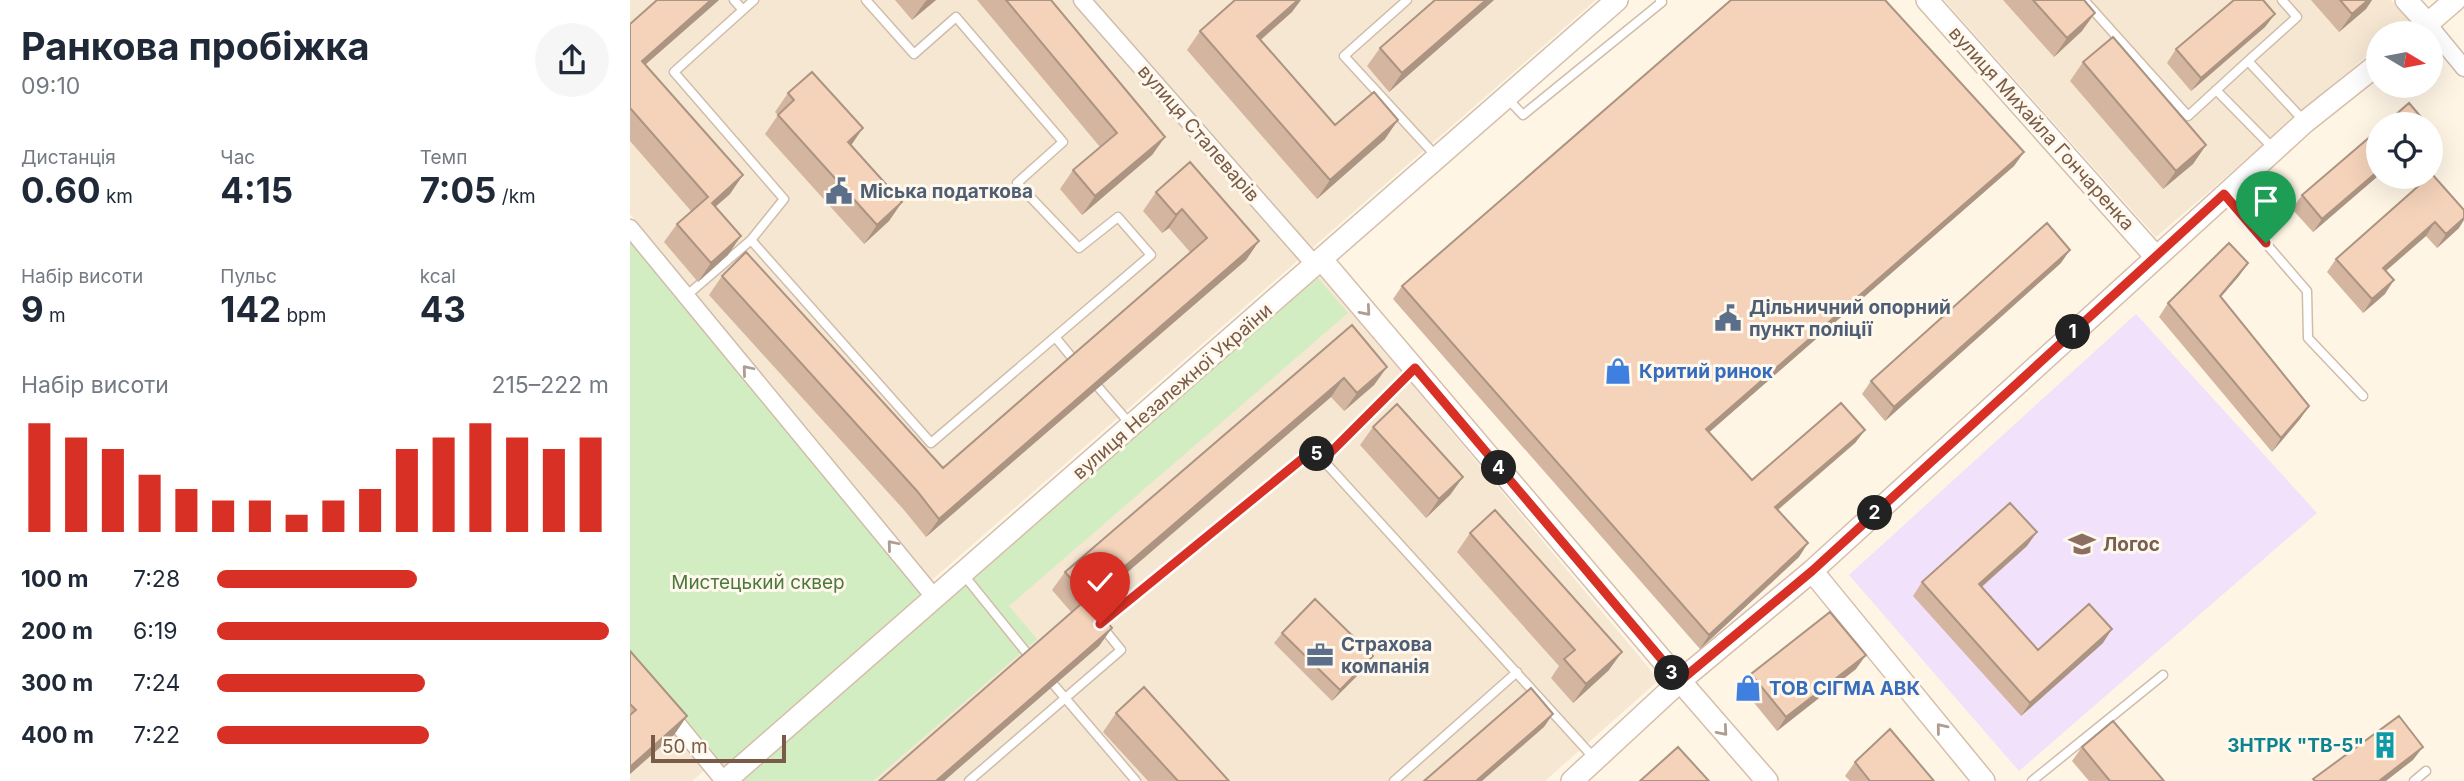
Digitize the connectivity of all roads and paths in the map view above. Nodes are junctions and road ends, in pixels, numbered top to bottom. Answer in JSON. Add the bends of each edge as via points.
{"nodes":[{"id":1,"x":734,"y":0,"type":"edge"},
{"id":2,"x":754,"y":0,"type":"edge"},
{"id":3,"x":866,"y":0,"type":"edge"},
{"id":4,"x":1082,"y":0,"type":"edge"},
{"id":5,"x":1407,"y":0,"type":"edge"},
{"id":6,"x":1617,"y":0,"type":"edge"},
{"id":7,"x":1660,"y":0,"type":"edge"},
{"id":8,"x":1927,"y":0,"type":"edge"},
{"id":9,"x":2084,"y":0,"type":"edge"},
{"id":10,"x":2282,"y":0,"type":"edge"},
{"id":11,"x":2406,"y":0,"type":"edge"},
{"id":12,"x":2455,"y":0,"type":"edge"},
{"id":13,"x":743,"y":10,"type":"junction"},
{"id":14,"x":2418,"y":21,"type":"edge"},
{"id":15,"x":2431,"y":21,"type":"edge"},
{"id":16,"x":2443,"y":48,"type":"edge"},
{"id":17,"x":2248,"y":61,"type":"junction"},
{"id":18,"x":2464,"y":68,"type":"edge"},
{"id":19,"x":2366,"y":74,"type":"edge"},
{"id":20,"x":2216,"y":90,"type":"junction"},
{"id":21,"x":1507,"y":97,"type":"junction"},
{"id":22,"x":2305,"y":122,"type":"junction"},
{"id":23,"x":2276,"y":150,"type":"junction"},
{"id":24,"x":1437,"y":158,"type":"junction"},
{"id":25,"x":2224,"y":194,"type":"junction"},
{"id":26,"x":630,"y":228,"type":"edge"},
{"id":27,"x":751,"y":240,"type":"junction"},
{"id":28,"x":2156,"y":257,"type":"junction"},
{"id":29,"x":1319,"y":262,"type":"junction"},
{"id":30,"x":686,"y":296,"type":"junction"},
{"id":31,"x":1055,"y":337,"type":"junction"},
{"id":32,"x":1074,"y":360,"type":"edge"},
{"id":33,"x":1415,"y":368,"type":"junction"},
{"id":34,"x":1099,"y":388,"type":"edge"},
{"id":35,"x":2363,"y":396,"type":"dead end"},
{"id":36,"x":1132,"y":426,"type":"junction"},
{"id":37,"x":1323,"y":460,"type":"junction"},
{"id":38,"x":1812,"y":571,"type":"junction"},
{"id":39,"x":963,"y":574,"type":"junction"},
{"id":40,"x":936,"y":598,"type":"junction"},
{"id":41,"x":1030,"y":657,"type":"edge"},
{"id":42,"x":1517,"y":672,"type":"junction"},
{"id":43,"x":2163,"y":674,"type":"dead end"},
{"id":44,"x":1680,"y":681,"type":"junction"},
{"id":45,"x":1054,"y":685,"type":"edge"},
{"id":46,"x":656,"y":698,"type":"edge"},
{"id":47,"x":1065,"y":698,"type":"junction"},
{"id":48,"x":1596,"y":761,"type":"junction"},
{"id":49,"x":2426,"y":771,"type":"dead end"},
{"id":50,"x":725,"y":781,"type":"edge"},
{"id":51,"x":969,"y":781,"type":"edge"},
{"id":52,"x":1136,"y":781,"type":"edge"},
{"id":53,"x":1394,"y":781,"type":"edge"},
{"id":54,"x":1572,"y":781,"type":"edge"},
{"id":55,"x":1767,"y":781,"type":"edge"},
{"id":56,"x":1984,"y":781,"type":"edge"},
{"id":57,"x":2032,"y":781,"type":"edge"},
{"id":58,"x":2414,"y":781,"type":"edge"}],
"edges":[{"from":1,"to":13,"type":"lane"},
{"from":2,"to":13,"type":"lane"},
{"from":3,"to":31,"type":"lane","via":[[914,54],[956,17],[1063,142],[1017,183],[1079,248],[1118,217],[1151,255]]},
{"from":4,"to":29,"type":"street","name":"вулиця Сталеварів"},
{"from":5,"to":24,"type":"lane","via":[[1344,56]]},
{"from":6,"to":21,"type":"street","name":"вулиця Незалежної України"},
{"from":7,"to":21,"type":"lane","via":[[1523,115]]},
{"from":8,"to":28,"type":"street","name":"вулиця Михайла Гончаренка"},
{"from":9,"to":20,"type":"lane","via":[[2188,116]]},
{"from":10,"to":17,"type":"lane","via":[[2297,17]]},
{"from":11,"to":14,"type":"street"},
{"from":12,"to":15,"type":"street"},
{"from":13,"to":27,"type":"lane","via":[[674,72],[784,199]]},
{"from":16,"to":18,"type":"street"},
{"from":17,"to":20,"type":"lane"},
{"from":17,"to":22,"type":"lane"},
{"from":19,"to":22,"type":"street"},
{"from":20,"to":23,"type":"lane"},
{"from":21,"to":24,"type":"street","name":"вулиця Незалежної України"},
{"from":22,"to":23,"type":"street"},
{"from":23,"to":25,"type":"street"},
{"from":24,"to":29,"type":"street","name":"вулиця Незалежної України"},
{"from":25,"to":28,"type":"street"},
{"from":25,"to":35,"type":"lane","via":[[2307,291],[2308,338]]},
{"from":26,"to":30,"type":"street"},
{"from":27,"to":30,"type":"lane"},
{"from":27,"to":31,"type":"lane","via":[[930,443]]},
{"from":28,"to":38,"type":"street"},
{"from":29,"to":33,"type":"street","name":"вулиця Сталеварів","one_way":true},
{"from":29,"to":36,"type":"street","name":"вулиця Незалежної України"},
{"from":40,"to":30,"type":"street","one_way":true},
{"from":31,"to":32,"type":"lane"},
{"from":33,"to":37,"type":"lane"},
{"from":33,"to":44,"type":"street","name":"вулиця Сталеварів"},
{"from":34,"to":36,"type":"lane"},
{"from":36,"to":39,"type":"street","name":"вулиця Незалежної України"},
{"from":37,"to":42,"type":"lane"},
{"from":37,"to":47,"type":"lane","via":[[1313,450],[1100,624],[1121,650]]},
{"from":38,"to":44,"type":"street"},
{"from":56,"to":38,"type":"street","one_way":true},
{"from":39,"to":40,"type":"street","name":"вулиця Незалежної України"},
{"from":39,"to":41,"type":"lane"},
{"from":40,"to":50,"type":"street","name":"вулиця Незалежної України"},
{"from":42,"to":48,"type":"lane"},
{"from":42,"to":53,"type":"lane"},
{"from":43,"to":57,"type":"lane"},
{"from":44,"to":48,"type":"street"},
{"from":44,"to":55,"type":"street","name":"вулиця Сталеварів","one_way":true},
{"from":45,"to":47,"type":"lane"},
{"from":46,"to":50,"type":"street"},
{"from":47,"to":51,"type":"lane"},
{"from":47,"to":52,"type":"lane"},
{"from":48,"to":54,"type":"street"},
{"from":49,"to":58,"type":"lane"}]}
